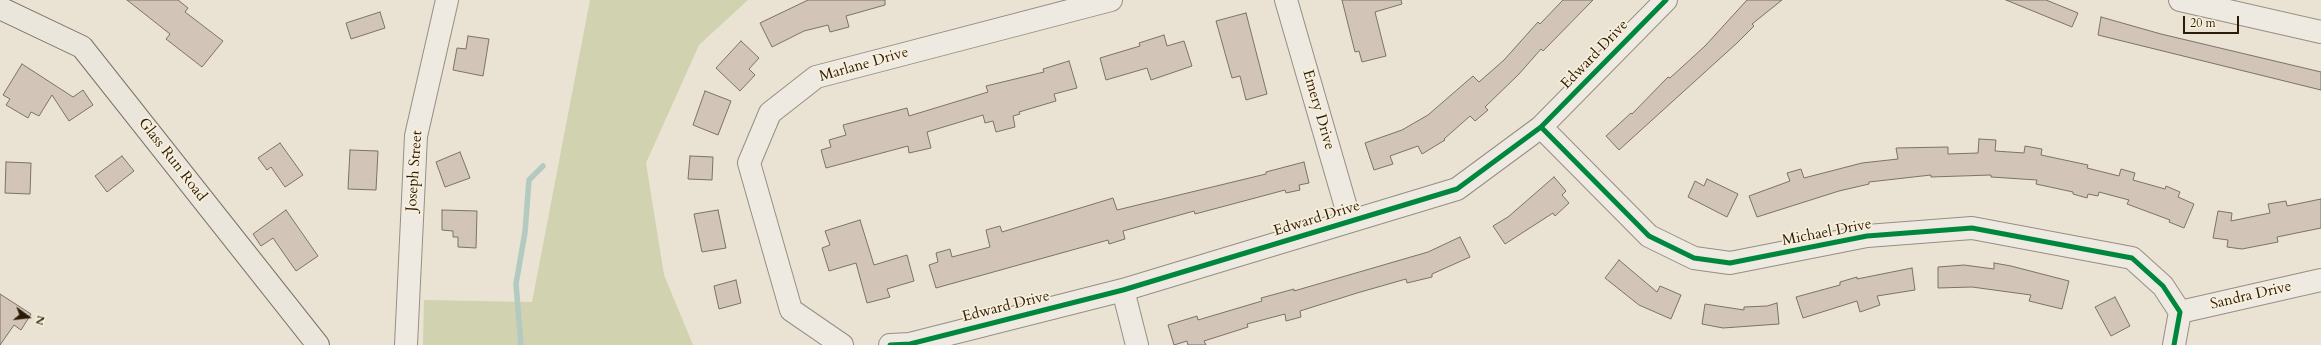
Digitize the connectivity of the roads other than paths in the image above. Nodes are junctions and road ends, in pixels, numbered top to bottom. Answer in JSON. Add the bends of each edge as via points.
{"nodes":[{"id":1,"x":448,"y":0,"type":"edge"},
{"id":2,"x":1111,"y":0,"type":"edge"},
{"id":3,"x":1286,"y":0,"type":"edge"},
{"id":4,"x":1666,"y":0,"type":"edge"},
{"id":5,"x":2180,"y":0,"type":"edge"},
{"id":6,"x":0,"y":8,"type":"edge"},
{"id":7,"x":2321,"y":32,"type":"edge"},
{"id":8,"x":1542,"y":127,"type":"junction"},
{"id":9,"x":1350,"y":221,"type":"junction"},
{"id":10,"x":2321,"y":280,"type":"edge"},
{"id":11,"x":1123,"y":290,"type":"junction"},
{"id":12,"x":2180,"y":312,"type":"junction"},
{"id":13,"x":900,"y":344,"type":"edge"},
{"id":14,"x":318,"y":345,"type":"edge"},
{"id":15,"x":406,"y":345,"type":"edge"},
{"id":16,"x":842,"y":345,"type":"edge"},
{"id":17,"x":1137,"y":345,"type":"edge"},
{"id":18,"x":2174,"y":345,"type":"edge"}],
"edges":[{"from":1,"to":15,"type":"street","name":"Joseph Street","via":[[416,136]]},
{"from":2,"to":16,"type":"street","name":"Marlane Drive","via":[[816,77],[770,113],[749,163],[791,310]]},
{"from":3,"to":9,"type":"street","name":"Emery Drive"},
{"from":4,"to":8,"type":"street","name":"Edward Drive"},
{"from":5,"to":7,"type":"street"},
{"from":6,"to":14,"type":"main road","name":"Glass Run Road","via":[[82,47]]},
{"from":8,"to":9,"type":"street","name":"Edward Drive","via":[[1457,189]]},
{"from":8,"to":12,"type":"street","name":"Michael Drive","via":[[1649,236],[1694,258],[1730,263],[1866,236],[1972,228],[2132,258],[2163,286]]},
{"from":9,"to":11,"type":"street","name":"Edward Drive"},
{"from":10,"to":12,"type":"street","name":"Sandra Drive"},
{"from":11,"to":13,"type":"street","name":"Edward Drive"},
{"from":11,"to":17,"type":"street"},
{"from":12,"to":18,"type":"street"}]}
